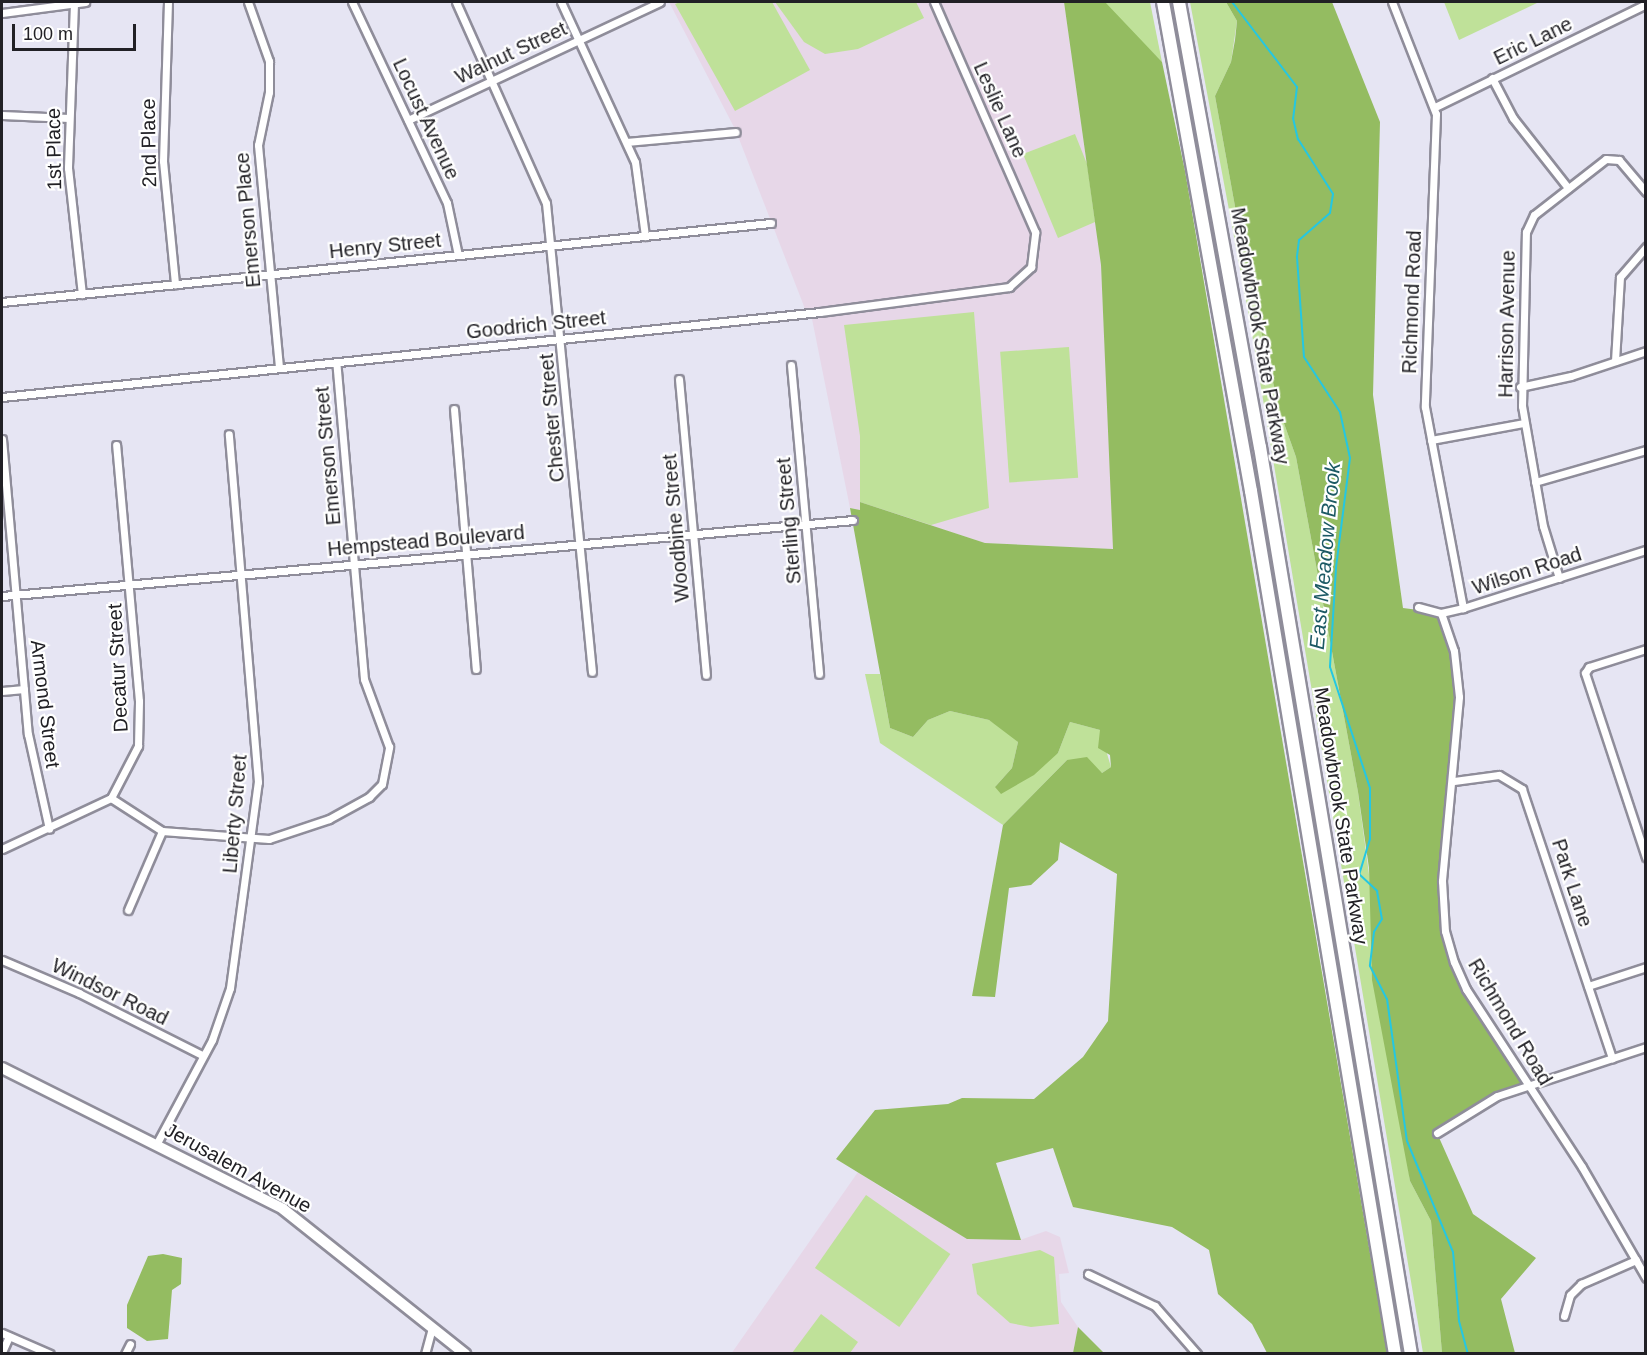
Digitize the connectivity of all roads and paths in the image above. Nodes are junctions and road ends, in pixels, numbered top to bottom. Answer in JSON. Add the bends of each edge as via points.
{"nodes":[{"id":1,"x":85,"y":2,"type":"edge"},
{"id":2,"x":168,"y":2,"type":"edge"},
{"id":3,"x":248,"y":2,"type":"edge"},
{"id":4,"x":352,"y":2,"type":"edge"},
{"id":5,"x":456,"y":2,"type":"edge"},
{"id":6,"x":561,"y":2,"type":"edge"},
{"id":7,"x":660,"y":2,"type":"edge"},
{"id":8,"x":934,"y":2,"type":"edge"},
{"id":9,"x":1163,"y":2,"type":"edge"},
{"id":10,"x":1179,"y":2,"type":"edge"},
{"id":11,"x":1392,"y":2,"type":"edge"},
{"id":12,"x":74,"y":3,"type":"junction"},
{"id":13,"x":1646,"y":4,"type":"edge"},
{"id":14,"x":2,"y":13,"type":"edge"},
{"id":15,"x":578,"y":40,"type":"junction"},
{"id":16,"x":1492,"y":78,"type":"junction"},
{"id":17,"x":493,"y":80,"type":"junction"},
{"id":18,"x":1435,"y":107,"type":"junction"},
{"id":19,"x":2,"y":115,"type":"edge"},
{"id":20,"x":69,"y":118,"type":"junction"},
{"id":21,"x":408,"y":120,"type":"junction"},
{"id":22,"x":736,"y":132,"type":"dead end"},
{"id":23,"x":627,"y":142,"type":"junction"},
{"id":24,"x":1568,"y":188,"type":"junction"},
{"id":25,"x":1646,"y":192,"type":"edge"},
{"id":26,"x":771,"y":223,"type":"dead end"},
{"id":27,"x":1035,"y":232,"type":"joint"},
{"id":28,"x":645,"y":236,"type":"junction"},
{"id":29,"x":551,"y":245,"type":"junction"},
{"id":30,"x":1646,"y":247,"type":"edge"},
{"id":31,"x":458,"y":255,"type":"junction"},
{"id":32,"x":269,"y":275,"type":"junction"},
{"id":33,"x":175,"y":284,"type":"junction"},
{"id":34,"x":82,"y":294,"type":"junction"},
{"id":35,"x":2,"y":302,"type":"edge"},
{"id":36,"x":561,"y":339,"type":"junction"},
{"id":37,"x":1646,"y":351,"type":"edge"},
{"id":38,"x":1615,"y":361,"type":"junction"},
{"id":39,"x":336,"y":362,"type":"junction"},
{"id":40,"x":791,"y":364,"type":"dead end"},
{"id":41,"x":279,"y":368,"type":"junction"},
{"id":42,"x":679,"y":379,"type":"dead end"},
{"id":43,"x":1520,"y":387,"type":"junction"},
{"id":44,"x":2,"y":397,"type":"edge"},
{"id":45,"x":454,"y":409,"type":"dead end"},
{"id":46,"x":1524,"y":423,"type":"junction"},
{"id":47,"x":229,"y":434,"type":"dead end"},
{"id":48,"x":2,"y":440,"type":"edge"},
{"id":49,"x":1431,"y":440,"type":"junction"},
{"id":50,"x":116,"y":445,"type":"dead end"},
{"id":51,"x":1646,"y":450,"type":"edge"},
{"id":52,"x":1535,"y":483,"type":"junction"},
{"id":53,"x":4,"y":500,"type":"edge"},
{"id":54,"x":853,"y":520,"type":"dead end"},
{"id":55,"x":805,"y":524,"type":"junction"},
{"id":56,"x":693,"y":534,"type":"junction"},
{"id":57,"x":580,"y":544,"type":"junction"},
{"id":58,"x":1645,"y":553,"type":"edge"},
{"id":59,"x":467,"y":554,"type":"junction"},
{"id":60,"x":354,"y":564,"type":"junction"},
{"id":61,"x":242,"y":575,"type":"junction"},
{"id":62,"x":1559,"y":578,"type":"junction"},
{"id":63,"x":129,"y":585,"type":"junction"},
{"id":64,"x":16,"y":595,"type":"junction"},
{"id":65,"x":2,"y":596,"type":"edge"},
{"id":66,"x":1418,"y":607,"type":"dead end"},
{"id":67,"x":1464,"y":608,"type":"junction"},
{"id":68,"x":1441,"y":613,"type":"junction"},
{"id":69,"x":1646,"y":649,"type":"edge"},
{"id":70,"x":476,"y":669,"type":"dead end"},
{"id":71,"x":592,"y":672,"type":"dead end"},
{"id":72,"x":819,"y":674,"type":"dead end"},
{"id":73,"x":706,"y":675,"type":"dead end"},
{"id":74,"x":24,"y":689,"type":"junction"},
{"id":75,"x":2,"y":691,"type":"edge"},
{"id":76,"x":1454,"y":781,"type":"junction"},
{"id":77,"x":111,"y":798,"type":"junction"},
{"id":78,"x":49,"y":829,"type":"junction"},
{"id":79,"x":162,"y":831,"type":"junction"},
{"id":80,"x":251,"y":840,"type":"junction"},
{"id":81,"x":2,"y":849,"type":"edge"},
{"id":82,"x":1646,"y":857,"type":"edge"},
{"id":83,"x":128,"y":910,"type":"dead end"},
{"id":84,"x":2,"y":960,"type":"edge"},
{"id":85,"x":1646,"y":968,"type":"edge"},
{"id":86,"x":1588,"y":986,"type":"junction"},
{"id":87,"x":1646,"y":1047,"type":"edge"},
{"id":88,"x":202,"y":1055,"type":"junction"},
{"id":89,"x":1612,"y":1058,"type":"junction"},
{"id":90,"x":2,"y":1068,"type":"edge"},
{"id":91,"x":1528,"y":1086,"type":"junction"},
{"id":92,"x":1437,"y":1133,"type":"dead end"},
{"id":93,"x":157,"y":1143,"type":"junction"},
{"id":94,"x":1636,"y":1260,"type":"junction"},
{"id":95,"x":1088,"y":1274,"type":"dead end"},
{"id":96,"x":1646,"y":1278,"type":"edge"},
{"id":97,"x":1564,"y":1316,"type":"dead end"},
{"id":98,"x":432,"y":1327,"type":"junction"},
{"id":99,"x":5,"y":1334,"type":"edge"},
{"id":100,"x":129,"y":1344,"type":"dead end"},
{"id":101,"x":2,"y":1353,"type":"edge"},
{"id":102,"x":50,"y":1353,"type":"edge"},
{"id":103,"x":125,"y":1353,"type":"edge"},
{"id":104,"x":425,"y":1353,"type":"edge"},
{"id":105,"x":465,"y":1353,"type":"edge"},
{"id":106,"x":1197,"y":1353,"type":"edge"},
{"id":107,"x":1395,"y":1353,"type":"edge"},
{"id":108,"x":1411,"y":1353,"type":"edge"}],
"edges":[{"from":1,"to":12,"type":"street"},
{"from":2,"to":33,"type":"street","name":"2nd Place","via":[[163,161]]},
{"from":3,"to":32,"type":"street","name":"Emerson Place","via":[[269,61],[269,92],[258,145]]},
{"from":4,"to":21,"type":"street","name":"Locust Avenue"},
{"from":5,"to":17,"type":"street","name":"Chester Street"},
{"from":6,"to":15,"type":"street"},
{"from":7,"to":15,"type":"street","name":"Walnut Street"},
{"from":8,"to":27,"type":"street","name":"Leslie Lane"},
{"from":9,"to":107,"type":"highway","name":"Meadowbrook State Parkway","via":[[1250,480]]},
{"from":10,"to":108,"type":"highway","name":"Meadowbrook State Parkway","via":[[1260,447]]},
{"from":11,"to":18,"type":"street","name":"Richmond Road"},
{"from":12,"to":14,"type":"street"},
{"from":12,"to":20,"type":"street","name":"1st Place"},
{"from":13,"to":16,"type":"street","name":"Eric Lane"},
{"from":15,"to":17,"type":"street","name":"Walnut Street"},
{"from":15,"to":23,"type":"street"},
{"from":16,"to":18,"type":"street","name":"Eric Lane"},
{"from":16,"to":24,"type":"street","via":[[1513,118]]},
{"from":17,"to":21,"type":"street","name":"Walnut Street"},
{"from":17,"to":29,"type":"street","name":"Chester Street","via":[[540,182]]},
{"from":18,"to":49,"type":"street","name":"Richmond Road","via":[[1425,392]]},
{"from":19,"to":20,"type":"street"},
{"from":20,"to":34,"type":"street","name":"1st Place","via":[[68,168]]},
{"from":21,"to":31,"type":"street","name":"Locust Avenue","via":[[447,203]]},
{"from":22,"to":23,"type":"street"},
{"from":23,"to":28,"type":"street","via":[[638,174]]},
{"from":24,"to":25,"type":"street","name":"Harrison Avenue","via":[[1613,158]]},
{"from":24,"to":43,"type":"street","name":"Harrison Avenue","via":[[1527,224]]},
{"from":26,"to":28,"type":"street","name":"Henry Street"},
{"from":27,"to":36,"type":"street","name":"Goodrich Street","via":[[1031,267],[1009,287]]},
{"from":28,"to":29,"type":"street","name":"Henry Street"},
{"from":29,"to":31,"type":"street","name":"Henry Street"},
{"from":29,"to":36,"type":"street","name":"Chester Street"},
{"from":30,"to":38,"type":"street","via":[[1620,277]]},
{"from":31,"to":32,"type":"street","name":"Henry Street"},
{"from":32,"to":33,"type":"street","name":"Henry Street"},
{"from":32,"to":41,"type":"street","name":"Emerson Place"},
{"from":33,"to":34,"type":"street","name":"Henry Street"},
{"from":34,"to":35,"type":"street","name":"Henry Street"},
{"from":36,"to":39,"type":"street","name":"Goodrich Street"},
{"from":36,"to":57,"type":"street","name":"Chester Street"},
{"from":37,"to":38,"type":"street"},
{"from":38,"to":43,"type":"street"},
{"from":39,"to":41,"type":"street","name":"Goodrich Street"},
{"from":39,"to":60,"type":"street","name":"Emerson Street"},
{"from":40,"to":55,"type":"street","name":"Sterling Street"},
{"from":41,"to":44,"type":"street","name":"Goodrich Street"},
{"from":42,"to":56,"type":"street","name":"Woodbine Street"},
{"from":43,"to":46,"type":"street","name":"Harrison Avenue"},
{"from":45,"to":59,"type":"street"},
{"from":46,"to":49,"type":"street"},
{"from":46,"to":52,"type":"street","name":"Harrison Avenue"},
{"from":47,"to":61,"type":"street","name":"Liberty Street"},
{"from":48,"to":53,"type":"street","name":"Armond Street"},
{"from":49,"to":67,"type":"street","name":"Richmond Road"},
{"from":50,"to":63,"type":"street","name":"Decatur Street"},
{"from":51,"to":52,"type":"street"},
{"from":52,"to":62,"type":"street","name":"Harrison Avenue"},
{"from":53,"to":64,"type":"street","name":"Armond Street"},
{"from":54,"to":55,"type":"street","name":"Hempstead Boulevard"},
{"from":55,"to":56,"type":"street","name":"Hempstead Boulevard"},
{"from":55,"to":72,"type":"street","name":"Sterling Street"},
{"from":56,"to":57,"type":"street","name":"Hempstead Boulevard"},
{"from":56,"to":73,"type":"street","name":"Woodbine Street"},
{"from":57,"to":59,"type":"street","name":"Hempstead Boulevard"},
{"from":57,"to":71,"type":"street","name":"Chester Street"},
{"from":58,"to":62,"type":"street","name":"Wilson Road"},
{"from":59,"to":60,"type":"street","name":"Hempstead Boulevard"},
{"from":59,"to":70,"type":"street"},
{"from":60,"to":61,"type":"street","name":"Hempstead Boulevard"},
{"from":60,"to":80,"type":"street","name":"Emerson Street","via":[[364,679],[389,747],[386,775],[369,797],[329,819],[294,834]]},
{"from":61,"to":63,"type":"street","name":"Hempstead Boulevard"},
{"from":61,"to":80,"type":"street","name":"Liberty Street","via":[[258,753]]},
{"from":62,"to":67,"type":"street","name":"Wilson Road"},
{"from":63,"to":64,"type":"street","name":"Hempstead Boulevard"},
{"from":63,"to":77,"type":"street","name":"Decatur Street","via":[[140,733],[134,759]]},
{"from":64,"to":65,"type":"street","name":"Hempstead Boulevard"},
{"from":64,"to":74,"type":"street","name":"Armond Street"},
{"from":66,"to":68,"type":"street","name":"Wilson Road"},
{"from":67,"to":68,"type":"street","name":"Wilson Road"},
{"from":68,"to":76,"type":"street","name":"Richmond Road","via":[[1454,651],[1459,697]]},
{"from":69,"to":82,"type":"street","via":[[1589,667],[1585,673]]},
{"from":74,"to":75,"type":"street"},
{"from":74,"to":78,"type":"street","name":"Armond Street"},
{"from":76,"to":86,"type":"street","name":"Park Lane","via":[[1499,775],[1522,789]]},
{"from":76,"to":91,"type":"street","name":"Richmond Road","via":[[1442,881],[1445,932],[1466,989]]},
{"from":77,"to":78,"type":"street"},
{"from":77,"to":79,"type":"street","name":"Emerson Street"},
{"from":78,"to":81,"type":"street"},
{"from":79,"to":80,"type":"street","name":"Emerson Street"},
{"from":79,"to":83,"type":"street"},
{"from":80,"to":88,"type":"street","name":"Liberty Street","via":[[230,988]]},
{"from":84,"to":88,"type":"street","name":"Windsor Road","via":[[79,993]]},
{"from":85,"to":86,"type":"street"},
{"from":86,"to":89,"type":"street","name":"Park Lane"},
{"from":87,"to":89,"type":"street"},
{"from":88,"to":93,"type":"street","name":"Liberty Street"},
{"from":89,"to":91,"type":"street"},
{"from":90,"to":93,"type":"main road","name":"Jerusalem Avenue"},
{"from":91,"to":92,"type":"street","via":[[1487,1102]]},
{"from":91,"to":94,"type":"street","name":"Richmond Road"},
{"from":93,"to":98,"type":"main road","name":"Jerusalem Avenue","via":[[293,1216]]},
{"from":94,"to":96,"type":"street","name":"Richmond Road"},
{"from":94,"to":97,"type":"street","via":[[1581,1284],[1570,1295]]},
{"from":95,"to":106,"type":"street","via":[[1155,1306]]},
{"from":98,"to":104,"type":"street"},
{"from":98,"to":105,"type":"main road","name":"Jerusalem Avenue"},
{"from":99,"to":101,"type":"street"},
{"from":99,"to":102,"type":"street"},
{"from":100,"to":103,"type":"street"}]}
